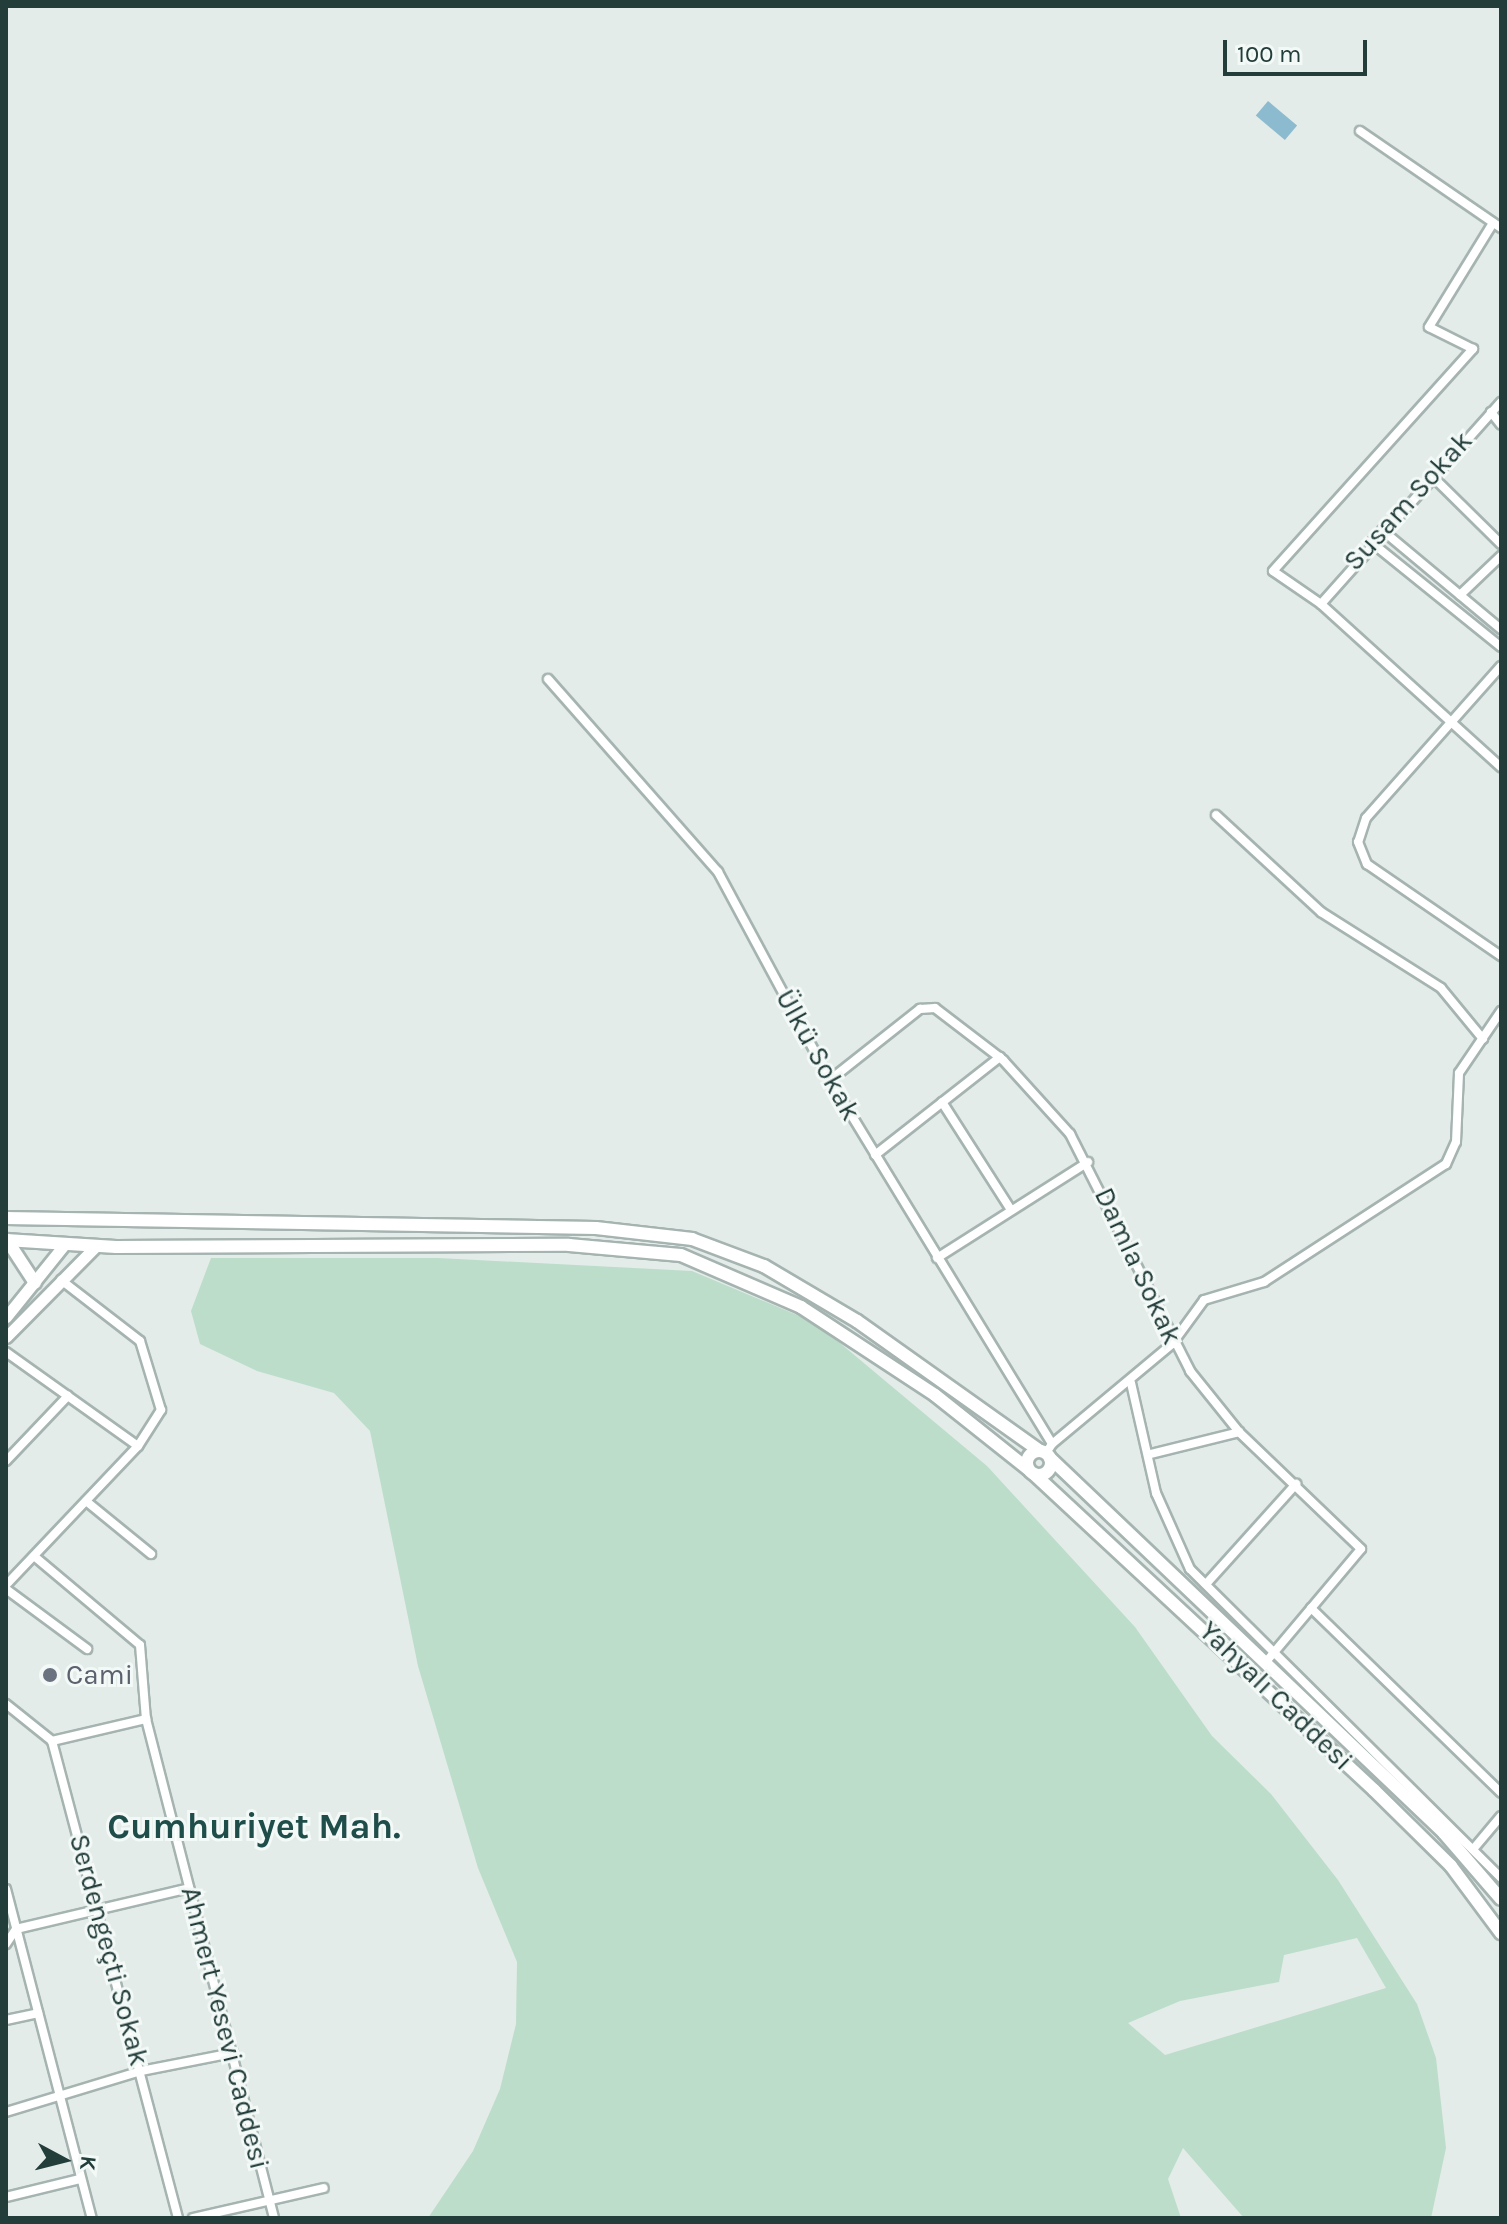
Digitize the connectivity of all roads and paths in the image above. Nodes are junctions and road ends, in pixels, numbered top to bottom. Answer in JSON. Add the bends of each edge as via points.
{"nodes":[{"id":1,"x":1360,"y":131,"type":"dead end"},
{"id":2,"x":1497,"y":226,"type":"edge"},
{"id":3,"x":1501,"y":402,"type":"edge"},
{"id":4,"x":1491,"y":412,"type":"junction"},
{"id":5,"x":1501,"y":425,"type":"edge"},
{"id":6,"x":1431,"y":475,"type":"junction"},
{"id":7,"x":1382,"y":530,"type":"junction"},
{"id":8,"x":1371,"y":542,"type":"junction"},
{"id":9,"x":1501,"y":544,"type":"edge"},
{"id":10,"x":1501,"y":556,"type":"edge"},
{"id":11,"x":1460,"y":595,"type":"junction"},
{"id":12,"x":1321,"y":604,"type":"junction"},
{"id":13,"x":1501,"y":629,"type":"edge"},
{"id":14,"x":1501,"y":647,"type":"edge"},
{"id":15,"x":1501,"y":666,"type":"edge"},
{"id":16,"x":548,"y":679,"type":"dead end"},
{"id":17,"x":1451,"y":719,"type":"junction"},
{"id":18,"x":1501,"y":767,"type":"edge"},
{"id":19,"x":1216,"y":815,"type":"dead end"},
{"id":20,"x":1501,"y":956,"type":"edge"},
{"id":21,"x":1501,"y":1012,"type":"edge"},
{"id":22,"x":1483,"y":1039,"type":"junction"},
{"id":23,"x":1000,"y":1057,"type":"junction"},
{"id":24,"x":830,"y":1080,"type":"junction"},
{"id":25,"x":942,"y":1102,"type":"junction"},
{"id":26,"x":875,"y":1155,"type":"junction"},
{"id":27,"x":1088,"y":1162,"type":"junction"},
{"id":28,"x":1011,"y":1210,"type":"junction"},
{"id":29,"x":6,"y":1218,"type":"edge"},
{"id":30,"x":65,"y":1221,"type":"junction"},
{"id":31,"x":96,"y":1223,"type":"junction"},
{"id":32,"x":6,"y":1240,"type":"edge"},
{"id":33,"x":63,"y":1246,"type":"junction"},
{"id":34,"x":95,"y":1247,"type":"junction"},
{"id":35,"x":937,"y":1258,"type":"junction"},
{"id":36,"x":61,"y":1280,"type":"junction"},
{"id":37,"x":35,"y":1283,"type":"junction"},
{"id":38,"x":6,"y":1317,"type":"edge"},
{"id":39,"x":6,"y":1337,"type":"edge"},
{"id":40,"x":1172,"y":1344,"type":"junction"},
{"id":41,"x":6,"y":1352,"type":"edge"},
{"id":42,"x":1131,"y":1383,"type":"junction"},
{"id":43,"x":68,"y":1396,"type":"junction"},
{"id":44,"x":1239,"y":1432,"type":"junction"},
{"id":45,"x":138,"y":1446,"type":"junction"},
{"id":46,"x":1047,"y":1451,"type":"junction"},
{"id":47,"x":1151,"y":1454,"type":"junction"},
{"id":48,"x":6,"y":1461,"type":"edge"},
{"id":49,"x":1031,"y":1472,"type":"junction"},
{"id":50,"x":1296,"y":1484,"type":"junction"},
{"id":51,"x":86,"y":1501,"type":"junction"},
{"id":52,"x":151,"y":1554,"type":"dead end"},
{"id":53,"x":34,"y":1556,"type":"junction"},
{"id":54,"x":1206,"y":1584,"type":"junction"},
{"id":55,"x":6,"y":1587,"type":"edge"},
{"id":56,"x":1311,"y":1608,"type":"junction"},
{"id":57,"x":87,"y":1649,"type":"dead end"},
{"id":58,"x":1276,"y":1651,"type":"junction"},
{"id":59,"x":1266,"y":1662,"type":"junction"},
{"id":60,"x":6,"y":1704,"type":"edge"},
{"id":61,"x":146,"y":1719,"type":"junction"},
{"id":62,"x":52,"y":1741,"type":"junction"},
{"id":63,"x":1501,"y":1793,"type":"edge"},
{"id":64,"x":1501,"y":1816,"type":"edge"},
{"id":65,"x":1475,"y":1847,"type":"junction"},
{"id":66,"x":1501,"y":1878,"type":"edge"},
{"id":67,"x":189,"y":1888,"type":"junction"},
{"id":68,"x":6,"y":1889,"type":"edge"},
{"id":69,"x":1501,"y":1899,"type":"edge"},
{"id":70,"x":99,"y":1905,"type":"junction"},
{"id":71,"x":16,"y":1929,"type":"junction"},
{"id":72,"x":1501,"y":1933,"type":"edge"},
{"id":73,"x":6,"y":1944,"type":"edge"},
{"id":74,"x":38,"y":2013,"type":"junction"},
{"id":75,"x":6,"y":2020,"type":"edge"},
{"id":76,"x":233,"y":2053,"type":"junction"},
{"id":77,"x":141,"y":2071,"type":"junction"},
{"id":78,"x":59,"y":2098,"type":"junction"},
{"id":79,"x":6,"y":2112,"type":"edge"},
{"id":80,"x":80,"y":2179,"type":"junction"},
{"id":81,"x":324,"y":2188,"type":"dead end"},
{"id":82,"x":6,"y":2197,"type":"edge"},
{"id":83,"x":270,"y":2201,"type":"junction"},
{"id":84,"x":92,"y":2218,"type":"edge"},
{"id":85,"x":178,"y":2218,"type":"edge"},
{"id":86,"x":193,"y":2218,"type":"edge"},
{"id":87,"x":274,"y":2218,"type":"edge"}],
"edges":[{"from":1,"to":2,"type":"street"},
{"from":2,"to":12,"type":"street","via":[[1429,327],[1473,349],[1273,571]]},
{"from":3,"to":4,"type":"street","name":"Susam Sokak"},
{"from":4,"to":5,"type":"street"},
{"from":4,"to":6,"type":"street","name":"Susam Sokak"},
{"from":6,"to":7,"type":"street","name":"Susam Sokak"},
{"from":6,"to":9,"type":"street"},
{"from":7,"to":8,"type":"street","name":"Susam Sokak"},
{"from":7,"to":11,"type":"street"},
{"from":8,"to":12,"type":"street","name":"Susam Sokak"},
{"from":8,"to":14,"type":"street"},
{"from":10,"to":11,"type":"street"},
{"from":11,"to":13,"type":"street"},
{"from":12,"to":17,"type":"street"},
{"from":15,"to":17,"type":"street"},
{"from":16,"to":24,"type":"street","name":"Ülkü Sokak","via":[[718,872]]},
{"from":17,"to":18,"type":"street"},
{"from":17,"to":20,"type":"street","via":[[1366,818],[1359,848],[1367,864]]},
{"from":19,"to":22,"type":"street","via":[[1321,912],[1441,988]]},
{"from":21,"to":22,"type":"street"},
{"from":22,"to":40,"type":"street","via":[[1459,1073],[1456,1142],[1446,1164],[1264,1282],[1204,1300]]},
{"from":23,"to":24,"type":"street","name":"Damla Sokak","via":[[927,1007]]},
{"from":23,"to":25,"type":"street"},
{"from":23,"to":27,"type":"street","name":"Damla Sokak"},
{"from":24,"to":26,"type":"street","name":"Ülkü Sokak"},
{"from":25,"to":26,"type":"street"},
{"from":25,"to":28,"type":"street"},
{"from":26,"to":35,"type":"street","name":"Ülkü Sokak"},
{"from":27,"to":28,"type":"street"},
{"from":27,"to":40,"type":"street","name":"Damla Sokak"},
{"from":28,"to":35,"type":"street"},
{"from":29,"to":30,"type":"main road","name":"Yahyalı Caddesi"},
{"from":30,"to":31,"type":"main road","name":"Yahyalı Caddesi"},
{"from":30,"to":33,"type":"main road"},
{"from":31,"to":34,"type":"main road"},
{"from":31,"to":46,"type":"main road","name":"Yahyalı Caddesi","via":[[596,1228],[692,1239],[764,1266],[857,1321]]},
{"from":32,"to":33,"type":"main road","name":"Yahyalı Caddesi"},
{"from":32,"to":37,"type":"main road"},
{"from":33,"to":34,"type":"main road","name":"Yahyalı Caddesi"},
{"from":33,"to":37,"type":"street"},
{"from":34,"to":36,"type":"street"},
{"from":34,"to":49,"type":"main road","name":"Yahyalı Caddesi","via":[[569,1245],[681,1255],[801,1307],[935,1395]]},
{"from":35,"to":46,"type":"street","name":"Ülkü Sokak"},
{"from":36,"to":39,"type":"street"},
{"from":36,"to":45,"type":"street","via":[[140,1341],[161,1406]]},
{"from":37,"to":38,"type":"street"},
{"from":40,"to":42,"type":"street"},
{"from":40,"to":44,"type":"street","name":"Damla Sokak"},
{"from":41,"to":43,"type":"street"},
{"from":42,"to":46,"type":"street"},
{"from":42,"to":47,"type":"street"},
{"from":43,"to":45,"type":"street"},
{"from":43,"to":48,"type":"street"},
{"from":44,"to":47,"type":"street"},
{"from":44,"to":50,"type":"street","name":"Damla Sokak"},
{"from":45,"to":51,"type":"street"},
{"from":46,"to":49,"type":"main road","via":[[1029,1456]]},
{"from":46,"to":49,"type":"main road","via":[[1046,1473]]},
{"from":46,"to":59,"type":"main road","name":"Yahyalı Caddesi"},
{"from":47,"to":54,"type":"street","via":[[1156,1493],[1190,1569]]},
{"from":49,"to":72,"type":"main road","name":"Yahyalı Caddesi","via":[[1374,1790],[1451,1866]]},
{"from":50,"to":54,"type":"street"},
{"from":50,"to":56,"type":"street","name":"Damla Sokak","via":[[1361,1549]]},
{"from":51,"to":52,"type":"street"},
{"from":51,"to":53,"type":"street"},
{"from":53,"to":55,"type":"street"},
{"from":53,"to":61,"type":"street","name":"Ahmert Yesevi Caddesi","via":[[140,1645]]},
{"from":54,"to":58,"type":"street"},
{"from":55,"to":57,"type":"street"},
{"from":56,"to":58,"type":"street","name":"Damla Sokak"},
{"from":56,"to":63,"type":"street"},
{"from":58,"to":59,"type":"street","name":"Damla Sokak"},
{"from":58,"to":65,"type":"street"},
{"from":59,"to":69,"type":"main road","name":"Yahyalı Caddesi"},
{"from":60,"to":62,"type":"street"},
{"from":61,"to":62,"type":"street"},
{"from":61,"to":67,"type":"street","name":"Ahmert Yesevi Caddesi"},
{"from":62,"to":70,"type":"street","name":"Serdengeçti Sokak"},
{"from":64,"to":65,"type":"street"},
{"from":65,"to":66,"type":"street"},
{"from":67,"to":70,"type":"street"},
{"from":67,"to":76,"type":"street","name":"Ahmert Yesevi Caddesi"},
{"from":68,"to":71,"type":"street"},
{"from":70,"to":71,"type":"street"},
{"from":70,"to":77,"type":"street","name":"Serdengeçti Sokak"},
{"from":71,"to":73,"type":"street"},
{"from":71,"to":74,"type":"street"},
{"from":74,"to":75,"type":"street"},
{"from":74,"to":78,"type":"street"},
{"from":76,"to":77,"type":"street"},
{"from":76,"to":83,"type":"street","name":"Ahmert Yesevi Caddesi"},
{"from":77,"to":78,"type":"street"},
{"from":77,"to":85,"type":"street","name":"Serdengeçti Sokak"},
{"from":78,"to":79,"type":"street"},
{"from":78,"to":80,"type":"street"},
{"from":80,"to":82,"type":"street"},
{"from":80,"to":84,"type":"street"},
{"from":81,"to":83,"type":"street"},
{"from":83,"to":86,"type":"street"},
{"from":83,"to":87,"type":"street","name":"Ahmert Yesevi Caddesi"}]}
